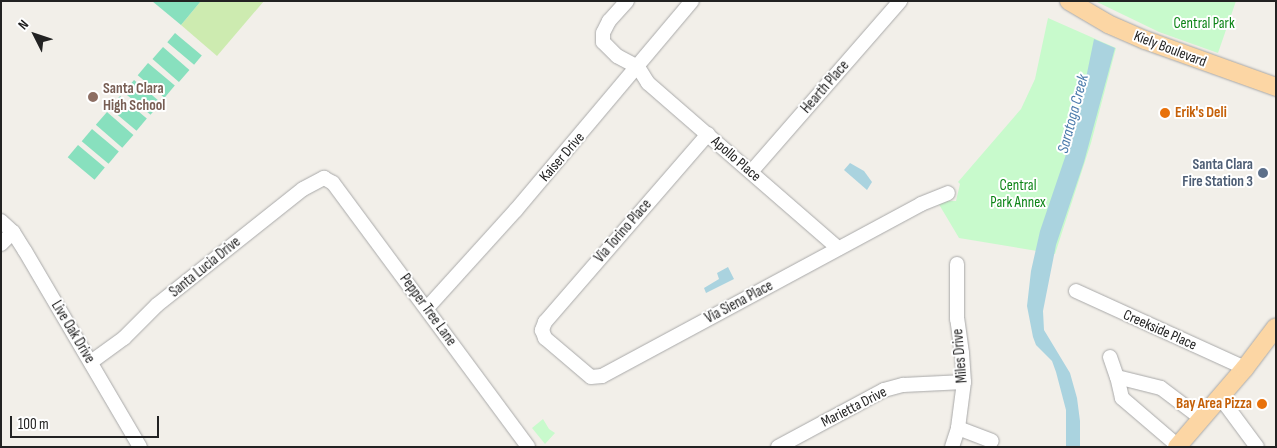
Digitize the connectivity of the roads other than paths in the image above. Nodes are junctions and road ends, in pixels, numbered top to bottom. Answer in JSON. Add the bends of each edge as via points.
{"nodes":[{"id":1,"x":626,"y":1,"type":"edge"},
{"id":2,"x":692,"y":1,"type":"edge"},
{"id":3,"x":900,"y":1,"type":"edge"},
{"id":4,"x":1069,"y":1,"type":"edge"},
{"id":5,"x":638,"y":67,"type":"junction"},
{"id":6,"x":1276,"y":87,"type":"edge"},
{"id":7,"x":708,"y":134,"type":"junction"},
{"id":8,"x":751,"y":172,"type":"junction"},
{"id":9,"x":324,"y":178,"type":"joint"},
{"id":10,"x":948,"y":193,"type":"dead end"},
{"id":11,"x":1,"y":221,"type":"edge"},
{"id":12,"x":13,"y":232,"type":"junction"},
{"id":13,"x":1,"y":244,"type":"edge"},
{"id":14,"x":838,"y":248,"type":"junction"},
{"id":15,"x":958,"y":264,"type":"dead end"},
{"id":16,"x":1076,"y":292,"type":"dead end"},
{"id":17,"x":428,"y":308,"type":"junction"},
{"id":18,"x":1276,"y":327,"type":"edge"},
{"id":19,"x":542,"y":330,"type":"joint"},
{"id":20,"x":1110,"y":357,"type":"dead end"},
{"id":21,"x":91,"y":362,"type":"junction"},
{"id":22,"x":1245,"y":368,"type":"junction"},
{"id":23,"x":1117,"y":377,"type":"junction"},
{"id":24,"x":964,"y":382,"type":"junction"},
{"id":25,"x":1220,"y":397,"type":"junction"},
{"id":26,"x":1202,"y":419,"type":"junction"},
{"id":27,"x":958,"y":428,"type":"junction"},
{"id":28,"x":992,"y":441,"type":"dead end"},
{"id":29,"x":140,"y":447,"type":"edge"},
{"id":30,"x":528,"y":447,"type":"edge"},
{"id":31,"x":778,"y":447,"type":"edge"},
{"id":32,"x":952,"y":447,"type":"edge"},
{"id":33,"x":1177,"y":447,"type":"edge"},
{"id":34,"x":1257,"y":447,"type":"edge"}],
"edges":[{"from":1,"to":5,"type":"street","via":[[609,21],[603,42],[617,56]]},
{"from":2,"to":5,"type":"street","name":"Kaiser Drive"},
{"from":3,"to":8,"type":"street","name":"Hearth Place"},
{"from":4,"to":6,"type":"main road","name":"Kiely Boulevard","via":[[1108,24],[1145,40]]},
{"from":5,"to":7,"type":"street","name":"Apollo Place","via":[[648,83]]},
{"from":5,"to":17,"type":"street","name":"Kaiser Drive"},
{"from":7,"to":8,"type":"street","name":"Apollo Place"},
{"from":7,"to":19,"type":"street","name":"Via Torino Place","via":[[545,322]]},
{"from":8,"to":14,"type":"street","name":"Apollo Place"},
{"from":9,"to":17,"type":"street","name":"Pepper Tree Lane","via":[[333,183]]},
{"from":9,"to":21,"type":"street","name":"Santa Lucia Drive","via":[[304,188]]},
{"from":10,"to":14,"type":"street","name":"Via Siena Place"},
{"from":11,"to":12,"type":"street","name":"Live Oak Drive"},
{"from":12,"to":13,"type":"street"},
{"from":12,"to":21,"type":"street","name":"Live Oak Drive"},
{"from":14,"to":19,"type":"street","name":"Via Siena Place","via":[[602,376],[591,377],[584,373],[545,338]]},
{"from":15,"to":24,"type":"street","name":"Miles Drive","via":[[957,319]]},
{"from":16,"to":22,"type":"street","name":"Creekside Place"},
{"from":17,"to":30,"type":"street","name":"Pepper Tree Lane"},
{"from":18,"to":22,"type":"main road"},
{"from":20,"to":23,"type":"street"},
{"from":21,"to":29,"type":"street","name":"Live Oak Drive"},
{"from":22,"to":25,"type":"main road"},
{"from":23,"to":26,"type":"street","via":[[1160,388]]},
{"from":23,"to":33,"type":"street","via":[[1122,398]]},
{"from":24,"to":27,"type":"street","name":"Miles Drive"},
{"from":24,"to":31,"type":"street","name":"Marietta Drive","via":[[903,385],[884,390]]},
{"from":25,"to":26,"type":"main road"},
{"from":25,"to":34,"type":"street"},
{"from":26,"to":33,"type":"main road"},
{"from":27,"to":28,"type":"street"},
{"from":27,"to":32,"type":"street","name":"Miles Drive"}]}
